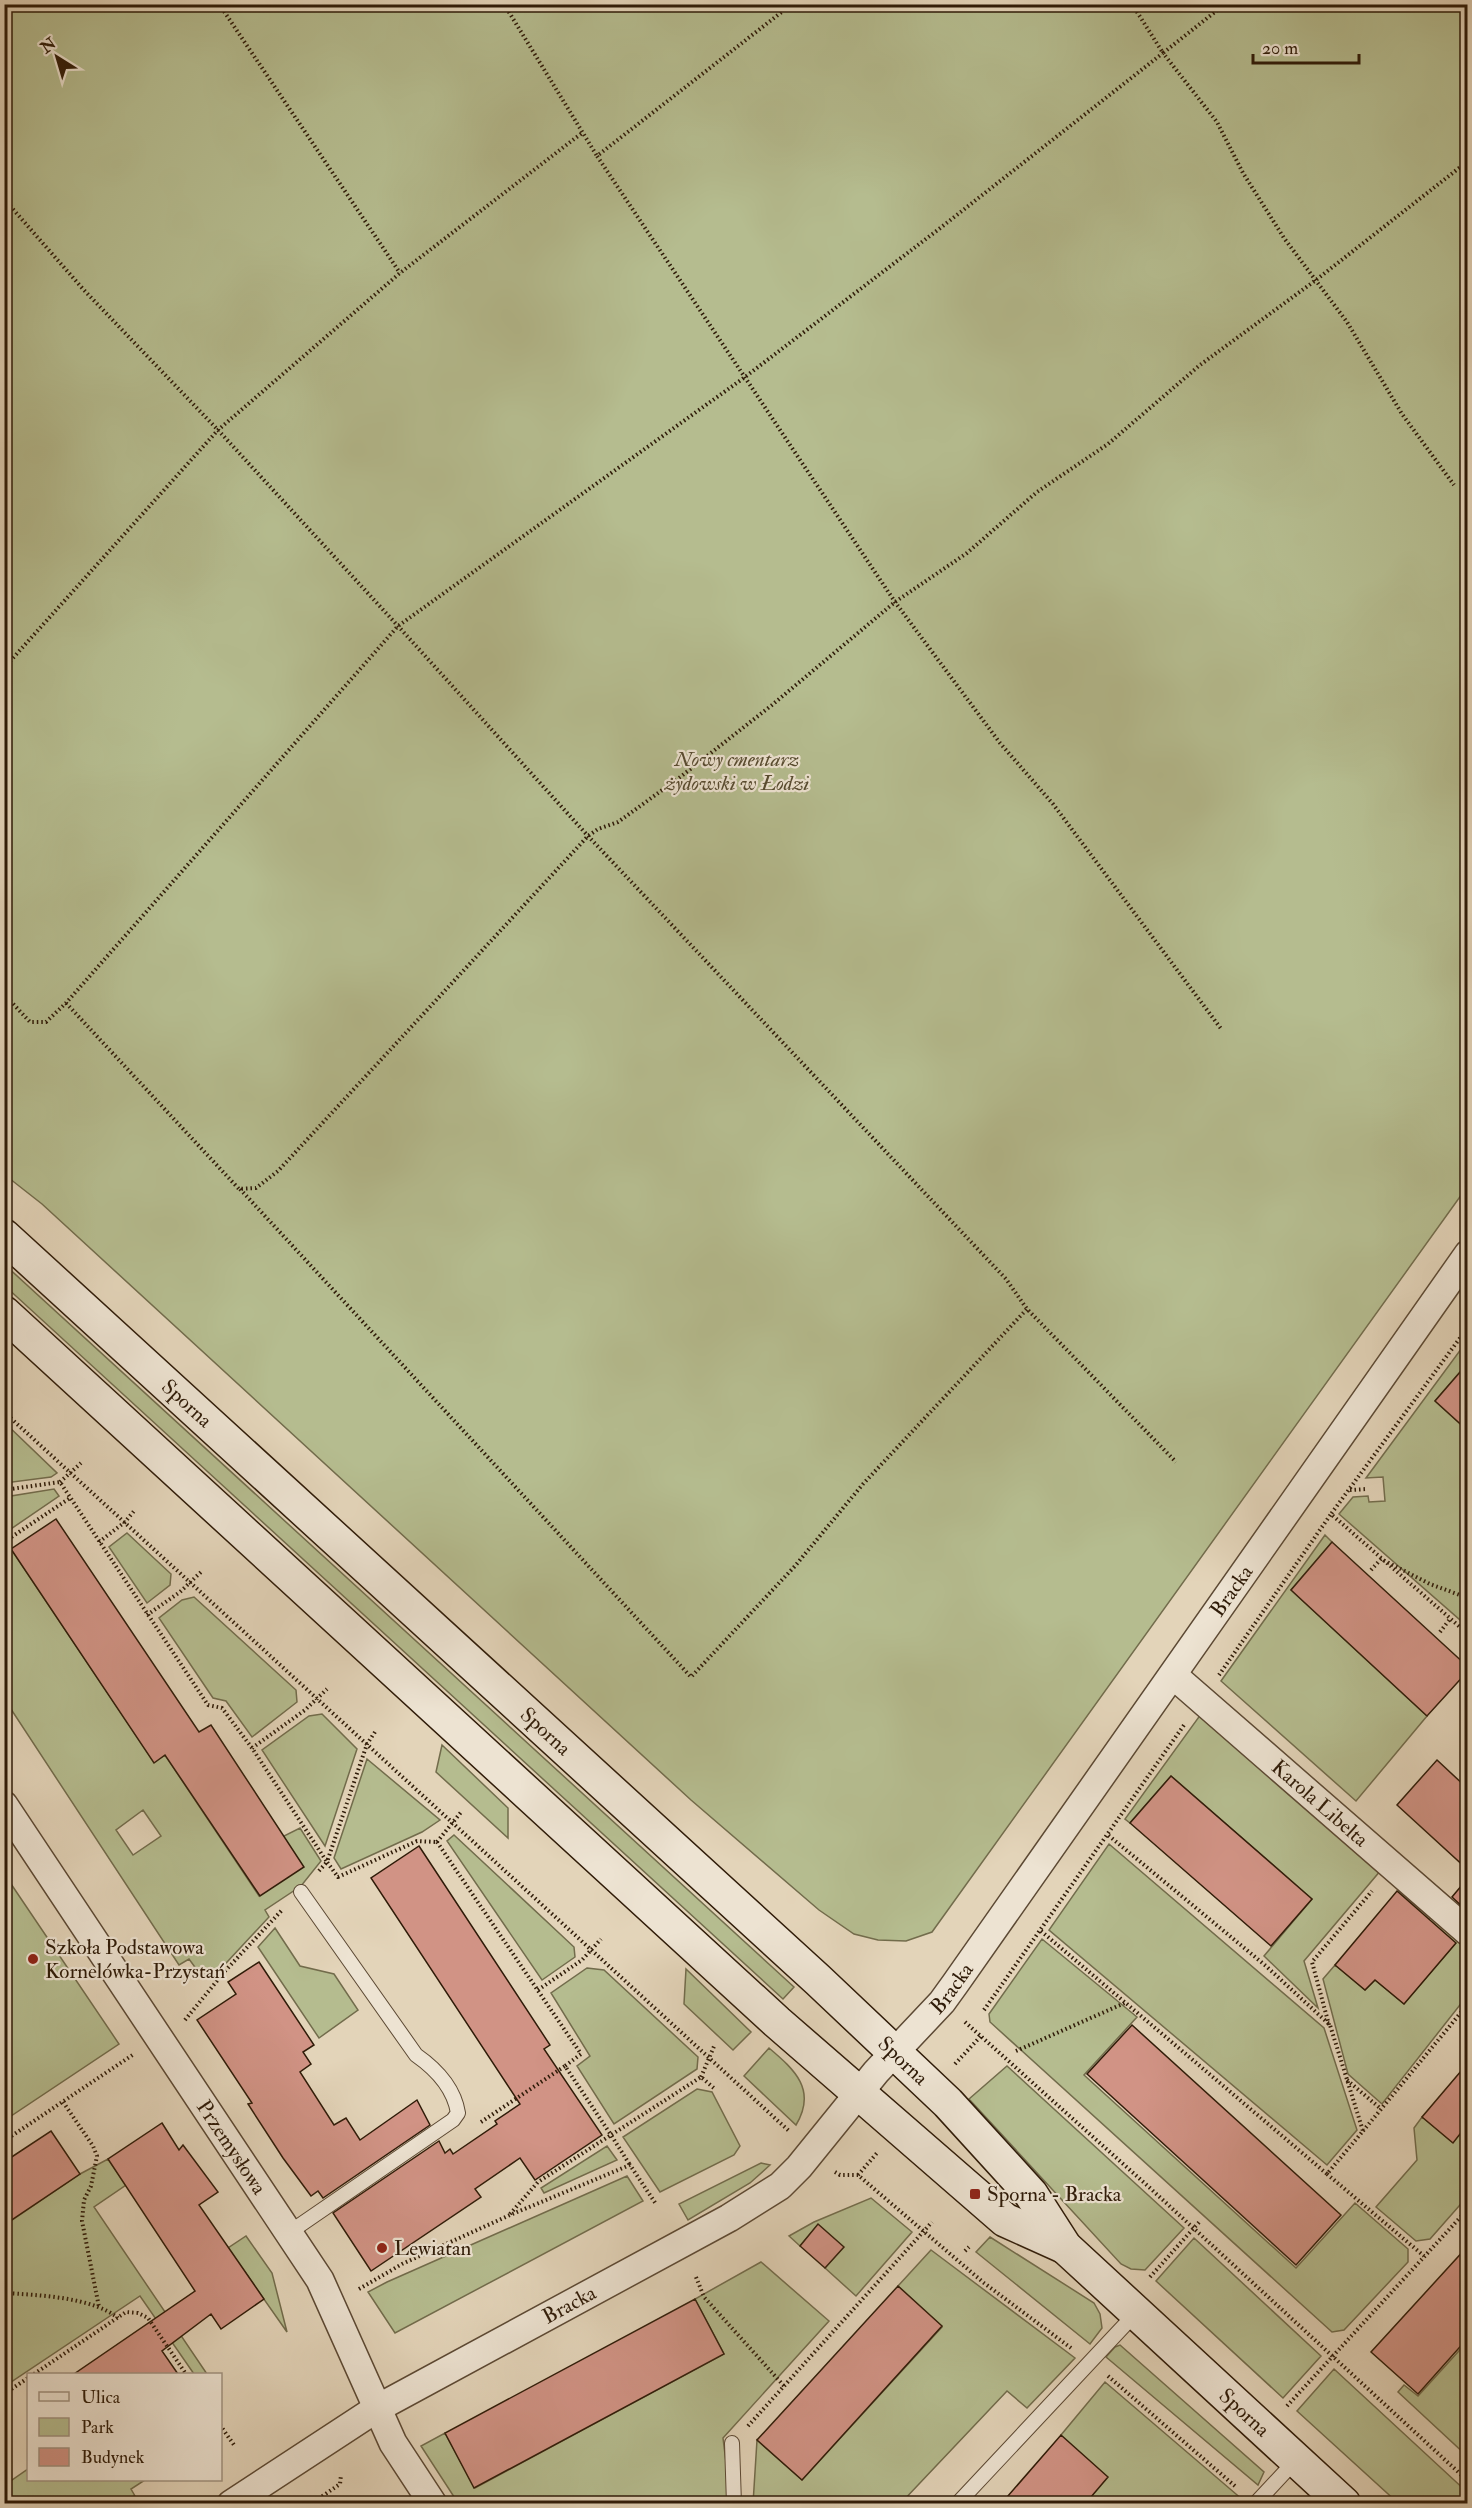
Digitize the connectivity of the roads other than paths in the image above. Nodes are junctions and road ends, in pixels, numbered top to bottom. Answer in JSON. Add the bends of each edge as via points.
{"nodes":[{"id":1,"x":4,"y":1236,"type":"edge"},
{"id":2,"x":1467,"y":1254,"type":"edge"},
{"id":3,"x":4,"y":1313,"type":"edge"},
{"id":4,"x":1173,"y":1675,"type":"junction"},
{"id":5,"x":4,"y":1805,"type":"edge"},
{"id":6,"x":301,"y":1892,"type":"dead end"},
{"id":7,"x":1467,"y":1932,"type":"edge"},
{"id":8,"x":894,"y":2052,"type":"junction"},
{"id":9,"x":858,"y":2093,"type":"junction"},
{"id":10,"x":290,"y":2232,"type":"junction"},
{"id":11,"x":1065,"y":2247,"type":"junction"},
{"id":12,"x":1132,"y":2307,"type":"junction"},
{"id":13,"x":376,"y":2409,"type":"junction"},
{"id":14,"x":732,"y":2443,"type":"road end"},
{"id":15,"x":1296,"y":2460,"type":"junction"},
{"id":16,"x":1255,"y":2503,"type":"edge"},
{"id":17,"x":231,"y":2504,"type":"edge"},
{"id":18,"x":432,"y":2504,"type":"edge"},
{"id":19,"x":734,"y":2504,"type":"edge"},
{"id":20,"x":957,"y":2504,"type":"edge"},
{"id":21,"x":1344,"y":2504,"type":"edge"}],
"edges":[{"from":1,"to":8,"type":"street","name":"Sporna"},
{"from":2,"to":4,"type":"street","name":"Bracka"},
{"from":3,"to":9,"type":"street","name":"Sporna"},
{"from":4,"to":7,"type":"street","name":"Karola Libelta"},
{"from":4,"to":8,"type":"street","name":"Bracka","via":[[942,2002]]},
{"from":5,"to":10,"type":"street","name":"Przemysłowa"},
{"from":6,"to":10,"type":"lane","via":[[416,2055],[437,2071],[457,2104],[458,2113]]},
{"from":8,"to":9,"type":"street","name":"Bracka"},
{"from":8,"to":11,"type":"street","name":"Sporna","via":[[948,2103],[1031,2194]]},
{"from":9,"to":11,"type":"street","name":"Sporna","via":[[1005,2220]]},
{"from":9,"to":13,"type":"street","name":"Bracka","via":[[812,2154],[780,2186],[729,2218]]},
{"from":10,"to":13,"type":"street","name":"Przemysłowa","via":[[320,2280]]},
{"from":11,"to":12,"type":"street","name":"Sporna"},
{"from":12,"to":15,"type":"street","name":"Sporna"},
{"from":12,"to":20,"type":"lane","via":[[1090,2361]]},
{"from":13,"to":17,"type":"street","name":"Bracka"},
{"from":13,"to":18,"type":"street","name":"Przemysłowa"},
{"from":14,"to":19,"type":"lane"},
{"from":15,"to":16,"type":"lane"},
{"from":15,"to":21,"type":"street","name":"Sporna"}]}
